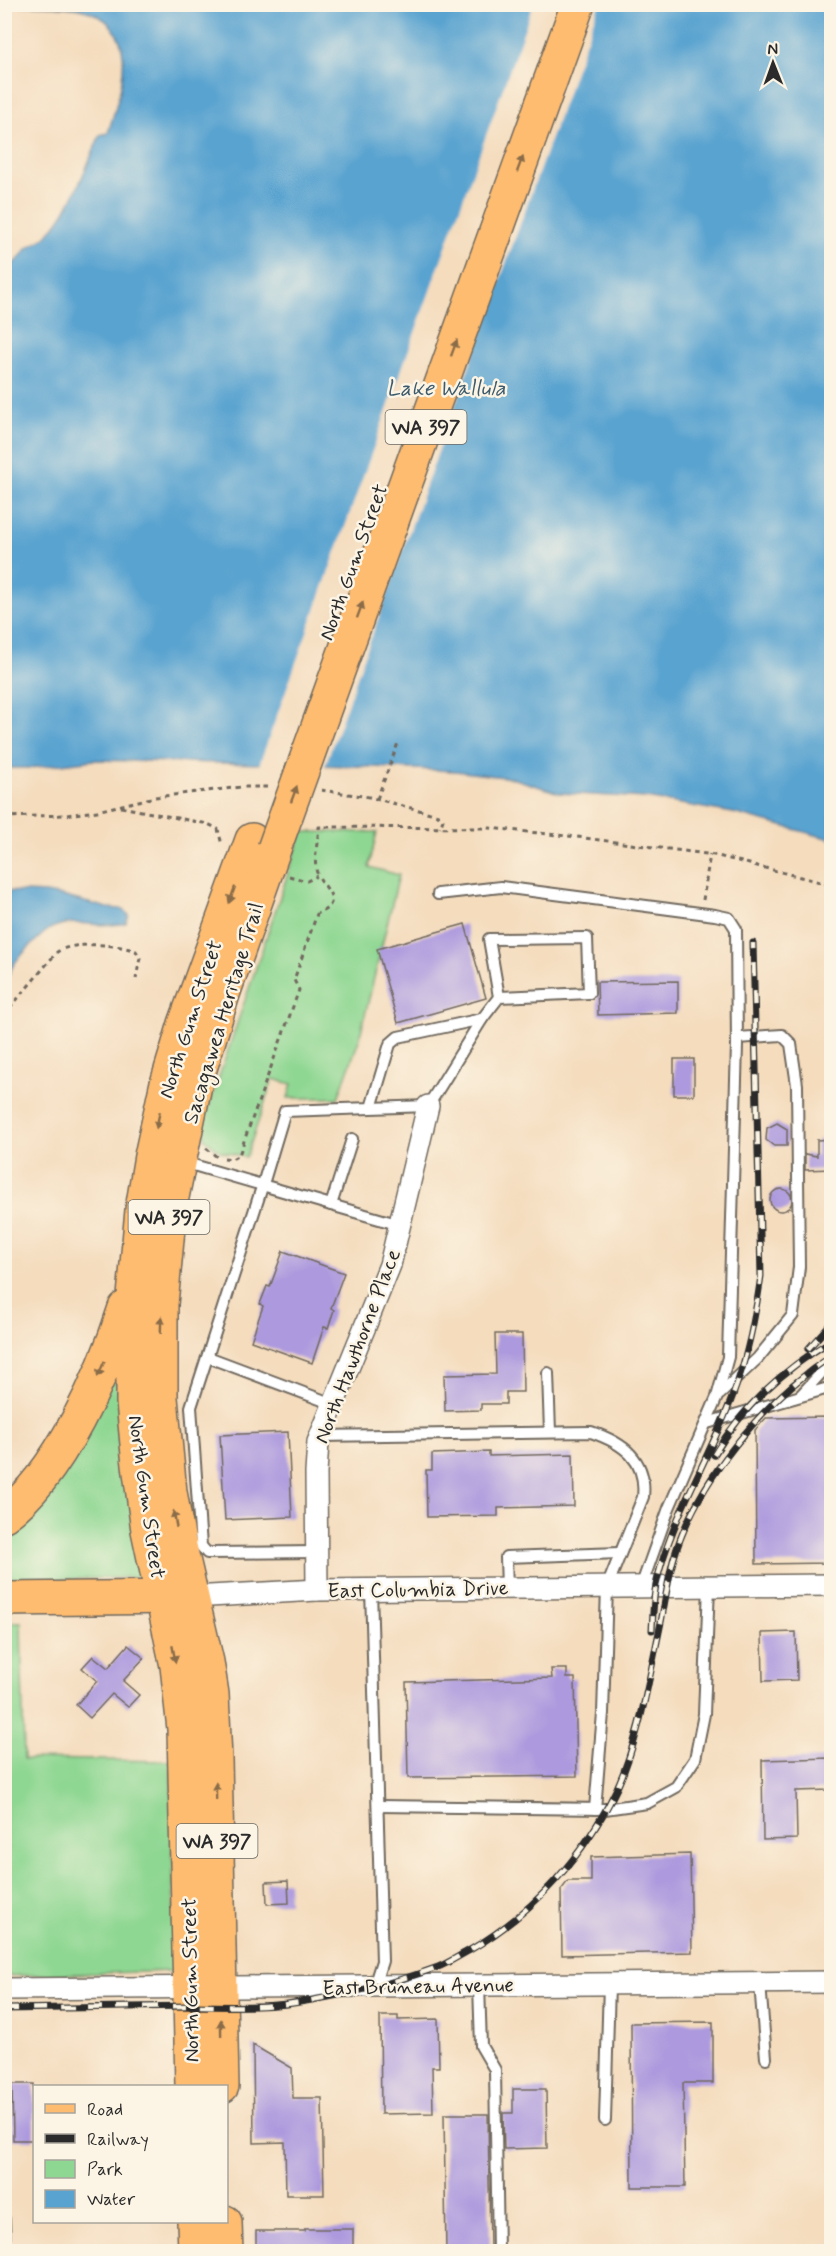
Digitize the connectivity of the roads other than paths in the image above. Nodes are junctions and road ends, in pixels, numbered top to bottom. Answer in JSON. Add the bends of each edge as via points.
{"nodes":[{"id":1,"x":555,"y":4,"type":"edge"},
{"id":2,"x":578,"y":4,"type":"edge"},
{"id":3,"x":258,"y":853,"type":"junction"},
{"id":4,"x":438,"y":894,"type":"dead end"},
{"id":5,"x":500,"y":997,"type":"junction"},
{"id":6,"x":482,"y":1019,"type":"junction"},
{"id":7,"x":737,"y":1038,"type":"junction"},
{"id":8,"x":428,"y":1106,"type":"junction"},
{"id":9,"x":371,"y":1108,"type":"junction"},
{"id":10,"x":352,"y":1139,"type":"dead end"},
{"id":11,"x":173,"y":1156,"type":"junction"},
{"id":12,"x":263,"y":1184,"type":"junction"},
{"id":13,"x":332,"y":1205,"type":"junction"},
{"id":14,"x":400,"y":1225,"type":"junction"},
{"id":15,"x":135,"y":1275,"type":"junction"},
{"id":16,"x":208,"y":1357,"type":"junction"},
{"id":17,"x":831,"y":1361,"type":"edge"},
{"id":18,"x":548,"y":1373,"type":"dead end"},
{"id":19,"x":831,"y":1387,"type":"edge"},
{"id":20,"x":801,"y":1396,"type":"junction"},
{"id":21,"x":717,"y":1397,"type":"junction"},
{"id":22,"x":333,"y":1404,"type":"junction"},
{"id":23,"x":163,"y":1407,"type":"junction"},
{"id":24,"x":707,"y":1423,"type":"junction"},
{"id":25,"x":550,"y":1432,"type":"junction"},
{"id":26,"x":320,"y":1436,"type":"junction"},
{"id":27,"x":4,"y":1515,"type":"edge"},
{"id":28,"x":316,"y":1552,"type":"junction"},
{"id":29,"x":620,"y":1553,"type":"junction"},
{"id":30,"x":831,"y":1585,"type":"edge"},
{"id":31,"x":709,"y":1586,"type":"junction"},
{"id":32,"x":608,"y":1587,"type":"junction"},
{"id":33,"x":641,"y":1587,"type":"junction"},
{"id":34,"x":507,"y":1588,"type":"junction"},
{"id":35,"x":371,"y":1589,"type":"junction"},
{"id":36,"x":317,"y":1590,"type":"junction"},
{"id":37,"x":177,"y":1597,"type":"junction"},
{"id":38,"x":4,"y":1599,"type":"edge"},
{"id":39,"x":378,"y":1806,"type":"junction"},
{"id":40,"x":595,"y":1809,"type":"junction"},
{"id":41,"x":831,"y":1982,"type":"edge"},
{"id":42,"x":759,"y":1983,"type":"junction"},
{"id":43,"x":609,"y":1984,"type":"junction"},
{"id":44,"x":478,"y":1985,"type":"junction"},
{"id":45,"x":374,"y":1986,"type":"junction"},
{"id":46,"x":205,"y":1987,"type":"junction"},
{"id":47,"x":4,"y":1989,"type":"edge"},
{"id":48,"x":766,"y":2058,"type":"dead end"},
{"id":49,"x":192,"y":2085,"type":"edge"},
{"id":50,"x":222,"y":2085,"type":"edge"},
{"id":51,"x":605,"y":2120,"type":"dead end"},
{"id":52,"x":4,"y":2219,"type":"edge"},
{"id":53,"x":194,"y":2223,"type":"edge"},
{"id":54,"x":225,"y":2223,"type":"edge"},
{"id":55,"x":5,"y":2252,"type":"edge"},
{"id":56,"x":195,"y":2252,"type":"edge"},
{"id":57,"x":226,"y":2252,"type":"edge"},
{"id":58,"x":498,"y":2252,"type":"edge"}],
"edges":[{"from":1,"to":3,"type":"main road","name":"North Gum Street","number":"WA 397"},
{"from":3,"to":2,"type":"main road","name":"North Gum Street","number":"WA 397","one_way":true,"bridge":true},
{"from":3,"to":11,"type":"main road","name":"North Gum Street","number":"WA 397"},
{"from":4,"to":7,"type":"lane","via":[[501,887],[729,918],[736,929]]},
{"from":5,"to":5,"type":"lane","via":[[489,939],[587,938],[589,993]]},
{"from":5,"to":6,"type":"lane"},
{"from":6,"to":8,"type":"lane"},
{"from":6,"to":9,"type":"lane","via":[[398,1037],[390,1044]]},
{"from":7,"to":21,"type":"lane","via":[[729,1346]]},
{"from":7,"to":21,"type":"lane","via":[[782,1035],[791,1044],[797,1085],[799,1267],[793,1315],[758,1358]]},
{"from":8,"to":9,"type":"lane"},
{"from":8,"to":14,"type":"street","name":"North Hawthorne Place"},
{"from":9,"to":12,"type":"lane","via":[[285,1111]]},
{"from":10,"to":13,"type":"lane"},
{"from":11,"to":12,"type":"lane"},
{"from":11,"to":15,"type":"main road","name":"North Gum Street","number":"WA 397","via":[[142,1210]]},
{"from":23,"to":11,"type":"main road","name":"North Gum Street","number":"WA 397","one_way":true,"via":[[160,1335]]},
{"from":12,"to":13,"type":"lane"},
{"from":12,"to":16,"type":"lane"},
{"from":13,"to":14,"type":"lane"},
{"from":14,"to":22,"type":"street","name":"North Hawthorne Place","via":[[387,1276]]},
{"from":15,"to":23,"type":"main road","name":"North Gum Street","number":"WA 397","via":[[132,1338]]},
{"from":15,"to":27,"type":"main road","one_way":true,"via":[[90,1395],[38,1482]]},
{"from":16,"to":22,"type":"lane"},
{"from":16,"to":23,"type":"lane"},
{"from":17,"to":20,"type":"lane"},
{"from":18,"to":25,"type":"lane"},
{"from":19,"to":20,"type":"lane"},
{"from":20,"to":24,"type":"lane"},
{"from":21,"to":24,"type":"lane"},
{"from":22,"to":26,"type":"street","name":"North Hawthorne Place"},
{"from":23,"to":28,"type":"lane","via":[[201,1546],[207,1553]]},
{"from":23,"to":37,"type":"main road","name":"North Gum Street","number":"WA 397","via":[[175,1521]]},
{"from":24,"to":33,"type":"lane","via":[[669,1508]]},
{"from":25,"to":26,"type":"lane"},
{"from":25,"to":29,"type":"lane","via":[[591,1432],[607,1437],[640,1465],[643,1497]]},
{"from":26,"to":28,"type":"street","name":"North Hawthorne Place"},
{"from":28,"to":36,"type":"street","name":"North Hawthorne Place"},
{"from":29,"to":32,"type":"lane"},
{"from":29,"to":34,"type":"lane","via":[[506,1557]]},
{"from":30,"to":31,"type":"street","name":"East Columbia Drive"},
{"from":31,"to":33,"type":"street","name":"East Columbia Drive"},
{"from":31,"to":40,"type":"lane","via":[[704,1714],[695,1759],[676,1787],[647,1803]]},
{"from":32,"to":33,"type":"street","name":"East Columbia Drive"},
{"from":32,"to":34,"type":"street","name":"East Columbia Drive"},
{"from":32,"to":40,"type":"lane"},
{"from":34,"to":35,"type":"street","name":"East Columbia Drive"},
{"from":35,"to":36,"type":"street","name":"East Columbia Drive"},
{"from":35,"to":39,"type":"lane"},
{"from":36,"to":37,"type":"street","name":"East Columbia Drive"},
{"from":37,"to":38,"type":"main road","name":"East Columbia Drive"},
{"from":37,"to":46,"type":"main road","name":"North Gum Street","number":"WA 397","via":[[207,1662],[213,1715]]},
{"from":39,"to":40,"type":"lane"},
{"from":39,"to":45,"type":"lane","via":[[382,1961]]},
{"from":41,"to":42,"type":"street","name":"East Bruneau Avenue"},
{"from":42,"to":43,"type":"street","name":"East Bruneau Avenue"},
{"from":42,"to":48,"type":"lane"},
{"from":43,"to":44,"type":"street","name":"East Bruneau Avenue"},
{"from":43,"to":51,"type":"lane"},
{"from":44,"to":45,"type":"street","name":"East Bruneau Avenue"},
{"from":44,"to":58,"type":"lane","via":[[481,2046],[495,2070]]},
{"from":45,"to":46,"type":"street","name":"East Bruneau Avenue"},
{"from":46,"to":47,"type":"street","name":"East Bruneau Avenue"},
{"from":46,"to":49,"type":"main road","name":"North Gum Street","number":"WA 397"},
{"from":50,"to":46,"type":"main road","name":"North Gum Street","number":"WA 397","one_way":true},
{"from":52,"to":55,"type":"lane"},
{"from":53,"to":56,"type":"main road"},
{"from":54,"to":57,"type":"main road"}]}
